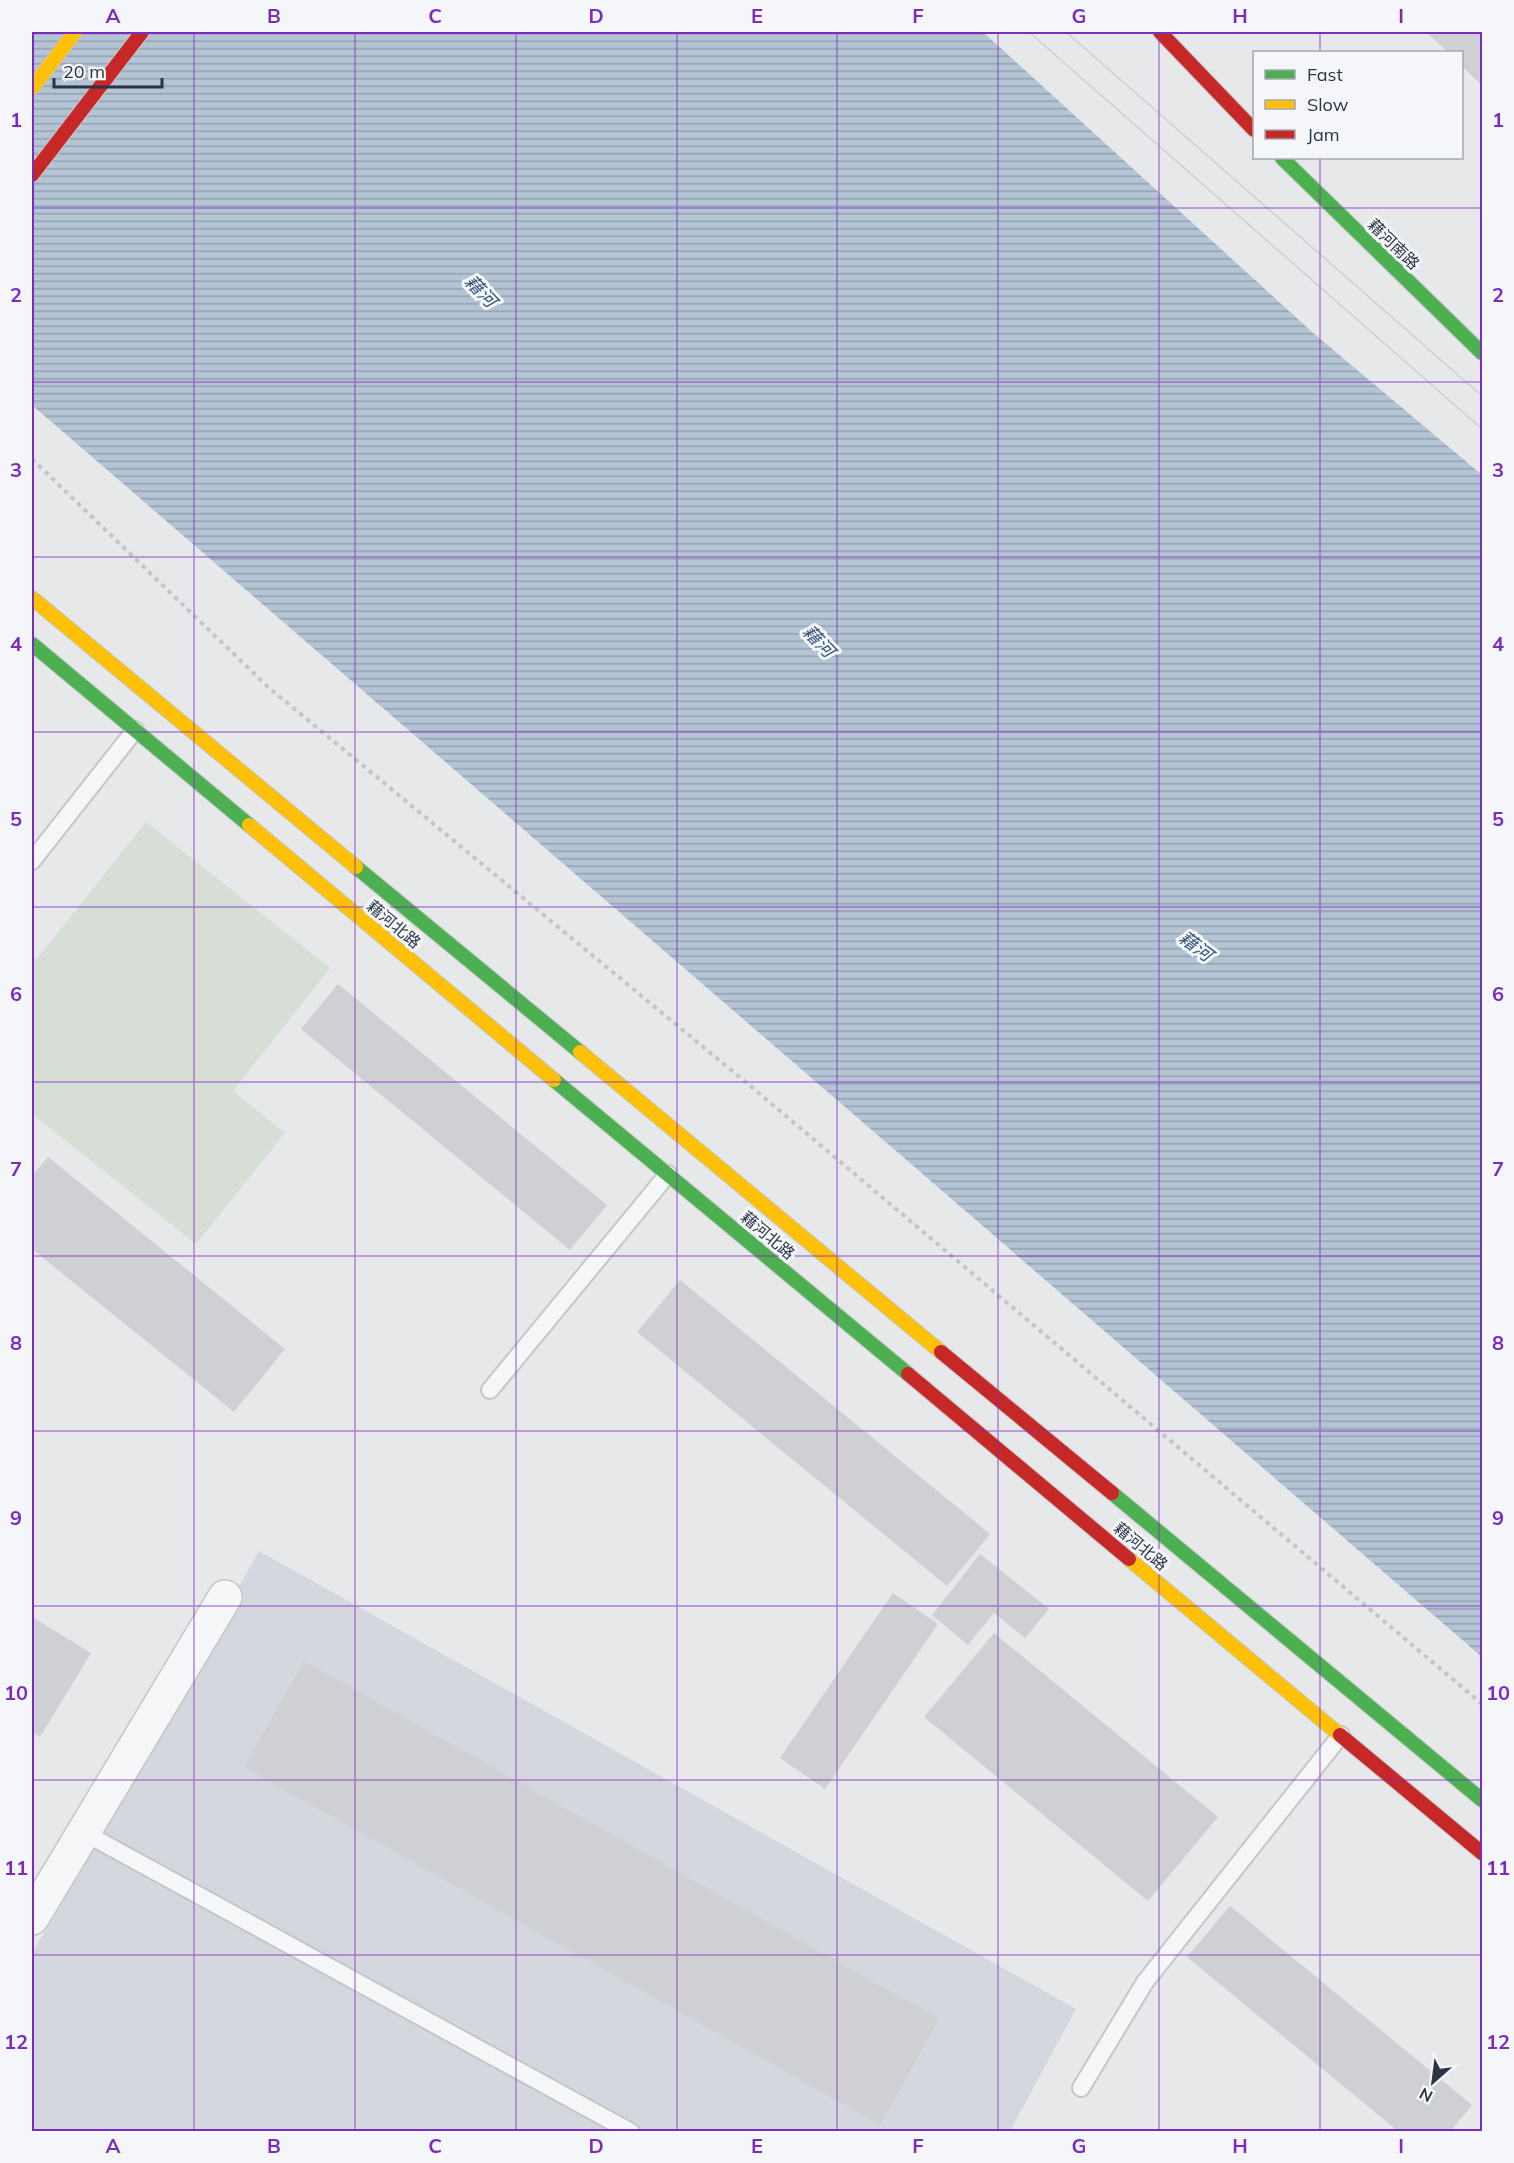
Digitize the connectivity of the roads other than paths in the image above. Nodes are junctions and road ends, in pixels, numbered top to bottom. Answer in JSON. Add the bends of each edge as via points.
{"nodes":[{"id":1,"x":75,"y":32,"type":"edge"},
{"id":2,"x":142,"y":32,"type":"edge"},
{"id":3,"x":1161,"y":33,"type":"edge"},
{"id":4,"x":1224,"y":79,"type":"dead end"},
{"id":5,"x":32,"y":88,"type":"edge"},
{"id":6,"x":1253,"y":127,"type":"edge"},
{"id":7,"x":1253,"y":128,"type":"edge"},
{"id":8,"x":1283,"y":159,"type":"edge"},
{"id":9,"x":32,"y":175,"type":"edge"},
{"id":10,"x":1482,"y":353,"type":"edge"},
{"id":11,"x":32,"y":598,"type":"edge"},
{"id":12,"x":32,"y":644,"type":"edge"},
{"id":13,"x":135,"y":730,"type":"junction"},
{"id":14,"x":32,"y":861,"type":"edge"},
{"id":15,"x":668,"y":1174,"type":"junction"},
{"id":16,"x":490,"y":1390,"type":"dead end"},
{"id":17,"x":225,"y":1597,"type":"dead end"},
{"id":18,"x":1341,"y":1735,"type":"junction"},
{"id":19,"x":1482,"y":1800,"type":"edge"},
{"id":20,"x":84,"y":1832,"type":"junction"},
{"id":21,"x":1482,"y":1853,"type":"edge"},
{"id":22,"x":32,"y":1918,"type":"edge"},
{"id":23,"x":1081,"y":2088,"type":"dead end"},
{"id":24,"x":631,"y":2132,"type":"edge"}],
"edges":[{"from":1,"to":5,"type":"main road"},
{"from":2,"to":9,"type":"main road"},
{"from":3,"to":7,"type":"main road"},
{"from":4,"to":6,"type":"main road"},
{"from":8,"to":10,"type":"main road","name":"藉河南路"},
{"from":11,"to":19,"type":"main road","name":"藉河北路"},
{"from":12,"to":13,"type":"main road","name":"藉河北路"},
{"from":13,"to":14,"type":"lane"},
{"from":13,"to":15,"type":"main road","name":"藉河北路"},
{"from":15,"to":16,"type":"lane"},
{"from":15,"to":18,"type":"main road","name":"藉河北路"},
{"from":17,"to":20,"type":"street"},
{"from":18,"to":21,"type":"main road","name":"藉河北路"},
{"from":18,"to":23,"type":"lane","via":[[1145,1982]]},
{"from":20,"to":22,"type":"street"},
{"from":20,"to":24,"type":"lane"}]}
